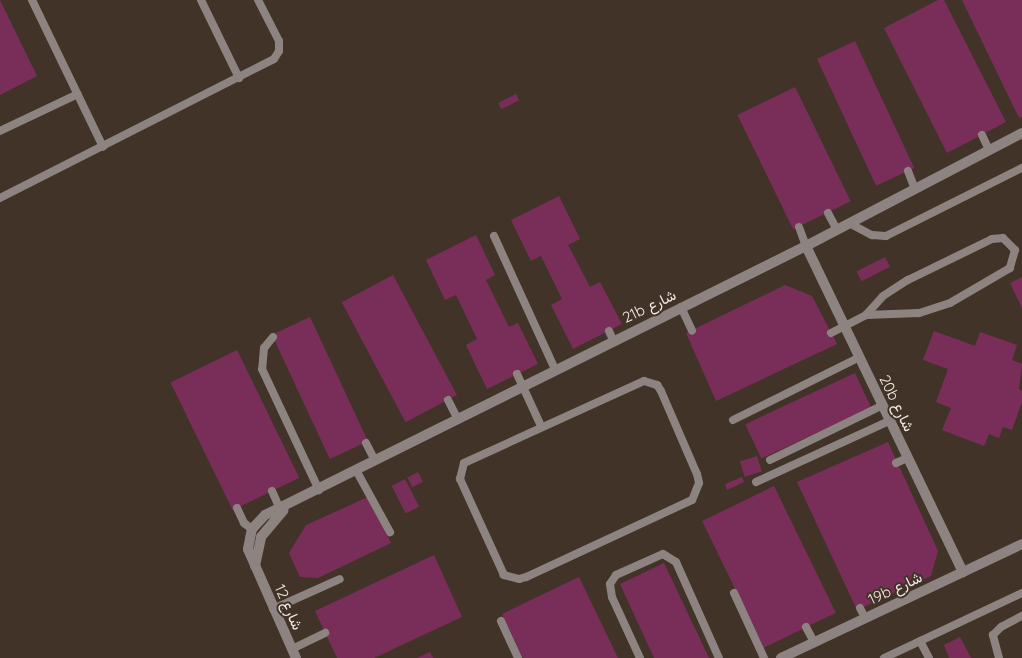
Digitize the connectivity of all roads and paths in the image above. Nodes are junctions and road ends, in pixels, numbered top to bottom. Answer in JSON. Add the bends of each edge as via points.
{"nodes":[{"id":1,"x":32,"y":0,"type":"edge"},
{"id":2,"x":201,"y":0,"type":"edge"},
{"id":3,"x":258,"y":0,"type":"edge"},
{"id":4,"x":239,"y":78,"type":"junction"},
{"id":5,"x":78,"y":94,"type":"junction"},
{"id":6,"x":0,"y":131,"type":"edge"},
{"id":7,"x":1022,"y":133,"type":"edge"},
{"id":8,"x":982,"y":135,"type":"dead end"},
{"id":9,"x":103,"y":147,"type":"junction"},
{"id":10,"x":989,"y":150,"type":"junction"},
{"id":11,"x":1022,"y":168,"type":"edge"},
{"id":12,"x":908,"y":171,"type":"dead end"},
{"id":13,"x":915,"y":189,"type":"junction"},
{"id":14,"x":0,"y":198,"type":"edge"},
{"id":15,"x":828,"y":213,"type":"dead end"},
{"id":16,"x":849,"y":223,"type":"junction"},
{"id":17,"x":799,"y":227,"type":"dead end"},
{"id":18,"x":837,"y":230,"type":"junction"},
{"id":19,"x":494,"y":236,"type":"dead end"},
{"id":20,"x":806,"y":246,"type":"junction"},
{"id":21,"x":681,"y":307,"type":"junction"},
{"id":22,"x":866,"y":315,"type":"junction"},
{"id":23,"x":843,"y":327,"type":"junction"},
{"id":24,"x":692,"y":331,"type":"dead end"},
{"id":25,"x":831,"y":333,"type":"dead end"},
{"id":26,"x":273,"y":337,"type":"dead end"},
{"id":27,"x":858,"y":358,"type":"junction"},
{"id":28,"x":555,"y":369,"type":"junction"},
{"id":29,"x":517,"y":374,"type":"dead end"},
{"id":30,"x":523,"y":385,"type":"junction"},
{"id":31,"x":448,"y":400,"type":"dead end"},
{"id":32,"x":881,"y":406,"type":"junction"},
{"id":33,"x":457,"y":418,"type":"junction"},
{"id":34,"x":733,"y":420,"type":"dead end"},
{"id":35,"x":889,"y":420,"type":"junction"},
{"id":36,"x":541,"y":426,"type":"junction"},
{"id":37,"x":366,"y":443,"type":"dead end"},
{"id":38,"x":907,"y":458,"type":"junction"},
{"id":39,"x":770,"y":460,"type":"dead end"},
{"id":40,"x":375,"y":461,"type":"junction"},
{"id":41,"x":896,"y":462,"type":"dead end"},
{"id":42,"x":356,"y":470,"type":"junction"},
{"id":43,"x":756,"y":482,"type":"dead end"},
{"id":44,"x":319,"y":490,"type":"junction"},
{"id":45,"x":272,"y":491,"type":"dead end"},
{"id":46,"x":285,"y":507,"type":"junction"},
{"id":47,"x":237,"y":508,"type":"dead end"},
{"id":48,"x":252,"y":528,"type":"junction"},
{"id":49,"x":390,"y":532,"type":"dead end"},
{"id":50,"x":1022,"y":544,"type":"edge"},
{"id":51,"x":255,"y":567,"type":"junction"},
{"id":52,"x":963,"y":572,"type":"junction"},
{"id":53,"x":340,"y":580,"type":"dead end"},
{"id":54,"x":734,"y":593,"type":"dead end"},
{"id":55,"x":1022,"y":593,"type":"edge"},
{"id":56,"x":860,"y":608,"type":"dead end"},
{"id":57,"x":273,"y":609,"type":"junction"},
{"id":58,"x":1022,"y":616,"type":"edge"},
{"id":59,"x":865,"y":618,"type":"junction"},
{"id":60,"x":501,"y":622,"type":"dead end"},
{"id":61,"x":806,"y":626,"type":"dead end"},
{"id":62,"x":325,"y":633,"type":"dead end"},
{"id":63,"x":920,"y":641,"type":"junction"},
{"id":64,"x":814,"y":642,"type":"junction"},
{"id":65,"x":294,"y":654,"type":"edge"},
{"id":66,"x":518,"y":658,"type":"edge"},
{"id":67,"x":640,"y":658,"type":"edge"},
{"id":68,"x":719,"y":658,"type":"edge"},
{"id":69,"x":764,"y":658,"type":"edge"},
{"id":70,"x":780,"y":658,"type":"edge"},
{"id":71,"x":884,"y":658,"type":"edge"},
{"id":72,"x":929,"y":658,"type":"edge"},
{"id":73,"x":999,"y":658,"type":"edge"}],
"edges":[{"from":1,"to":5,"type":"lane"},
{"from":2,"to":4,"type":"lane"},
{"from":3,"to":4,"type":"lane","via":[[277,37],[279,51],[270,62]]},
{"from":4,"to":9,"type":"lane"},
{"from":5,"to":6,"type":"lane"},
{"from":5,"to":9,"type":"lane"},
{"from":7,"to":10,"type":"street","name":"21b شارع"},
{"from":8,"to":10,"type":"lane"},
{"from":9,"to":14,"type":"lane"},
{"from":10,"to":13,"type":"street","name":"21b شارع"},
{"from":11,"to":16,"type":"lane","via":[[886,236],[872,235]]},
{"from":12,"to":13,"type":"lane"},
{"from":13,"to":16,"type":"street","name":"21b شارع"},
{"from":15,"to":18,"type":"lane"},
{"from":16,"to":18,"type":"street","name":"21b شارع"},
{"from":17,"to":20,"type":"lane"},
{"from":18,"to":20,"type":"street","name":"21b شارع"},
{"from":19,"to":28,"type":"lane"},
{"from":20,"to":21,"type":"street","name":"21b شارع"},
{"from":20,"to":23,"type":"street","name":"20b شارع"},
{"from":21,"to":24,"type":"lane"},
{"from":21,"to":28,"type":"street","name":"21b شارع","via":[[611,336]]},
{"from":22,"to":22,"type":"lane","via":[[919,313],[940,308],[1010,268],[1015,250],[1003,238],[992,239],[895,288]]},
{"from":22,"to":23,"type":"lane"},
{"from":23,"to":25,"type":"lane"},
{"from":23,"to":27,"type":"street","name":"20b شارع"},
{"from":26,"to":44,"type":"lane","via":[[264,348],[262,369]]},
{"from":27,"to":32,"type":"street","name":"20b شارع"},
{"from":27,"to":34,"type":"lane"},
{"from":28,"to":30,"type":"street","name":"21b شارع"},
{"from":29,"to":30,"type":"lane"},
{"from":30,"to":33,"type":"street","name":"21b شارع"},
{"from":30,"to":36,"type":"lane"},
{"from":31,"to":33,"type":"lane"},
{"from":32,"to":35,"type":"street","name":"20b شارع"},
{"from":32,"to":39,"type":"lane"},
{"from":33,"to":40,"type":"street","name":"21b شارع"},
{"from":35,"to":38,"type":"street","name":"20b شارع"},
{"from":35,"to":43,"type":"lane"},
{"from":36,"to":36,"type":"lane","via":[[637,382],[651,382],[661,391],[697,474],[697,492],[684,505],[526,577],[511,578],[499,569],[459,474],[468,459]]},
{"from":37,"to":40,"type":"lane"},
{"from":38,"to":41,"type":"lane"},
{"from":38,"to":52,"type":"street","name":"20b شارع"},
{"from":40,"to":42,"type":"street","name":"21b شارع"},
{"from":42,"to":44,"type":"street","name":"21b شارع"},
{"from":42,"to":49,"type":"lane"},
{"from":44,"to":46,"type":"street","name":"21b شارع"},
{"from":45,"to":46,"type":"lane"},
{"from":46,"to":48,"type":"street","name":"21b شارع","via":[[265,515]]},
{"from":46,"to":51,"type":"street","name":"21b شارع","via":[[261,537]]},
{"from":47,"to":48,"type":"lane","via":[[244,523]]},
{"from":48,"to":51,"type":"street","via":[[248,549]]},
{"from":50,"to":52,"type":"street","name":"19b شارع"},
{"from":51,"to":57,"type":"street","name":"شارع 12"},
{"from":52,"to":59,"type":"street","name":"19b شارع"},
{"from":53,"to":57,"type":"lane"},
{"from":54,"to":69,"type":"lane"},
{"from":55,"to":63,"type":"lane"},
{"from":56,"to":59,"type":"lane"},
{"from":57,"to":65,"type":"street","name":"شارع 12"},
{"from":58,"to":73,"type":"lane","via":[[1001,627],[993,636]]},
{"from":59,"to":64,"type":"street","name":"19b شارع"},
{"from":60,"to":66,"type":"lane"},
{"from":61,"to":64,"type":"lane"},
{"from":62,"to":65,"type":"lane"},
{"from":63,"to":71,"type":"lane"},
{"from":63,"to":72,"type":"lane"},
{"from":64,"to":70,"type":"street","name":"19b شارع"},
{"from":67,"to":68,"type":"lane","via":[[612,597],[610,584],[616,575],[663,554],[676,562]]}]}
